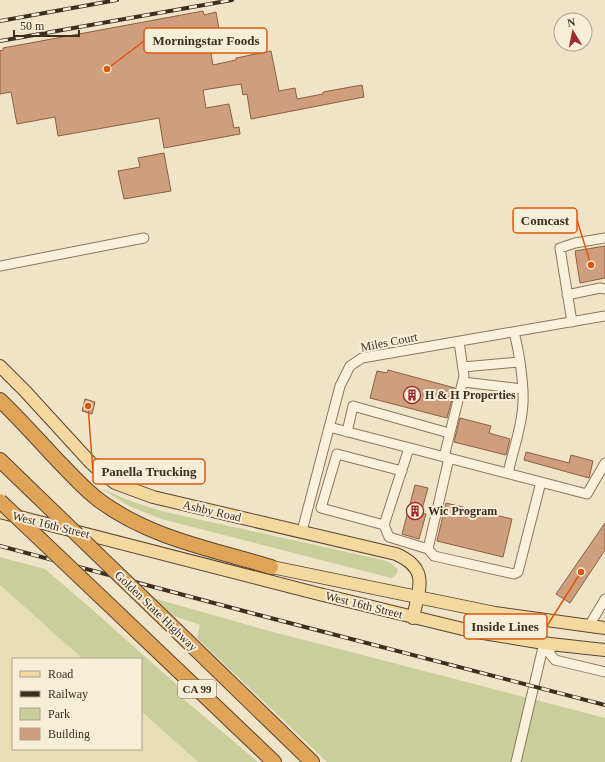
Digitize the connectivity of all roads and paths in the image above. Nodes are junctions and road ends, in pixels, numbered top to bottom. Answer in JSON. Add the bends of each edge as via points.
{"nodes":[{"id":1,"x":144,"y":238,"type":"dead end"},
{"id":2,"x":605,"y":238,"type":"edge"},
{"id":3,"x":0,"y":266,"type":"edge"},
{"id":4,"x":605,"y":289,"type":"edge"},
{"id":5,"x":568,"y":295,"type":"junction"},
{"id":6,"x":605,"y":317,"type":"edge"},
{"id":7,"x":572,"y":322,"type":"junction"},
{"id":8,"x":514,"y":332,"type":"junction"},
{"id":9,"x":459,"y":342,"type":"junction"},
{"id":10,"x":519,"y":362,"type":"junction"},
{"id":11,"x":0,"y":366,"type":"edge"},
{"id":12,"x":463,"y":367,"type":"junction"},
{"id":13,"x":463,"y":382,"type":"junction"},
{"id":14,"x":522,"y":389,"type":"junction"},
{"id":15,"x":0,"y":400,"type":"edge"},
{"id":16,"x":329,"y":427,"type":"junction"},
{"id":17,"x":347,"y":432,"type":"junction"},
{"id":18,"x":450,"y":433,"type":"junction"},
{"id":19,"x":409,"y":448,"type":"junction"},
{"id":20,"x":446,"y":457,"type":"junction"},
{"id":21,"x":0,"y":460,"type":"edge"},
{"id":22,"x":605,"y":463,"type":"edge"},
{"id":23,"x":402,"y":471,"type":"junction"},
{"id":24,"x":508,"y":473,"type":"junction"},
{"id":25,"x":541,"y":482,"type":"junction"},
{"id":26,"x":0,"y":501,"type":"edge"},
{"id":27,"x":0,"y":512,"type":"edge"},
{"id":28,"x":384,"y":525,"type":"junction"},
{"id":29,"x":302,"y":532,"type":"junction"},
{"id":30,"x":126,"y":544,"type":"junction"},
{"id":31,"x":428,"y":548,"type":"junction"},
{"id":32,"x":271,"y":567,"type":"junction"},
{"id":33,"x":417,"y":598,"type":"junction"},
{"id":34,"x":605,"y":599,"type":"edge"},
{"id":35,"x":413,"y":618,"type":"junction"},
{"id":36,"x":589,"y":626,"type":"junction"},
{"id":37,"x":605,"y":628,"type":"edge"},
{"id":38,"x":547,"y":643,"type":"junction"},
{"id":39,"x":605,"y":650,"type":"edge"},
{"id":40,"x":605,"y":672,"type":"edge"},
{"id":41,"x":272,"y":761,"type":"edge"},
{"id":42,"x":312,"y":762,"type":"edge"},
{"id":43,"x":516,"y":762,"type":"edge"}],
"edges":[{"from":1,"to":3,"type":"street"},
{"from":2,"to":5,"type":"street","via":[[560,248]]},
{"from":4,"to":5,"type":"street"},
{"from":5,"to":7,"type":"street"},
{"from":6,"to":7,"type":"street","name":"Miles Court"},
{"from":7,"to":8,"type":"street","name":"Miles Court"},
{"from":8,"to":9,"type":"street","name":"Miles Court"},
{"from":8,"to":10,"type":"street"},
{"from":9,"to":12,"type":"street"},
{"from":9,"to":16,"type":"street","name":"Miles Court","via":[[362,358],[350,366],[340,386]]},
{"from":10,"to":12,"type":"street"},
{"from":10,"to":14,"type":"street"},
{"from":11,"to":29,"type":"main road","name":"Ashby Road","via":[[90,462],[115,483],[153,497]]},
{"from":12,"to":13,"type":"street"},
{"from":13,"to":14,"type":"street"},
{"from":13,"to":18,"type":"street"},
{"from":14,"to":24,"type":"street","via":[[520,423]]},
{"from":15,"to":32,"type":"highway","via":[[79,483],[99,501],[122,516],[175,539]]},
{"from":16,"to":17,"type":"street"},
{"from":16,"to":29,"type":"street","name":"Miles Court"},
{"from":17,"to":18,"type":"street","via":[[353,406]]},
{"from":17,"to":19,"type":"street"},
{"from":18,"to":20,"type":"street"},
{"from":19,"to":20,"type":"street"},
{"from":19,"to":23,"type":"street"},
{"from":20,"to":24,"type":"street"},
{"from":20,"to":31,"type":"street"},
{"from":21,"to":42,"type":"highway","name":"Golden State Highway","number":"CA 99","bridge":true},
{"from":22,"to":25,"type":"street","via":[[587,494]]},
{"from":23,"to":28,"type":"street"},
{"from":23,"to":28,"type":"street","via":[[337,454],[321,508]]},
{"from":24,"to":25,"type":"street"},
{"from":25,"to":31,"type":"street","via":[[518,572],[514,574],[434,556]]},
{"from":26,"to":41,"type":"highway","number":"CA 99","bridge":true},
{"from":27,"to":30,"type":"main road","name":"West 16th Street"},
{"from":28,"to":31,"type":"street","via":[[389,537]]},
{"from":29,"to":33,"type":"main road","name":"Ashby Road","via":[[407,558],[415,566],[418,574],[420,583]]},
{"from":30,"to":32,"type":"main road","name":"West 16th Street"},
{"from":30,"to":35,"type":"main road","name":"West 16th Street"},
{"from":32,"to":33,"type":"main road","name":"West 16th Street"},
{"from":33,"to":35,"type":"main road","name":"Ashby Road"},
{"from":33,"to":36,"type":"main road","name":"West 16th Street","via":[[496,613]]},
{"from":34,"to":36,"type":"street"},
{"from":35,"to":38,"type":"main road","name":"West 16th Street","via":[[471,631]]},
{"from":36,"to":37,"type":"main road","name":"West 16th Street"},
{"from":38,"to":39,"type":"main road","name":"West 16th Street"},
{"from":38,"to":40,"type":"street","via":[[555,660]]},
{"from":38,"to":43,"type":"street"}]}
